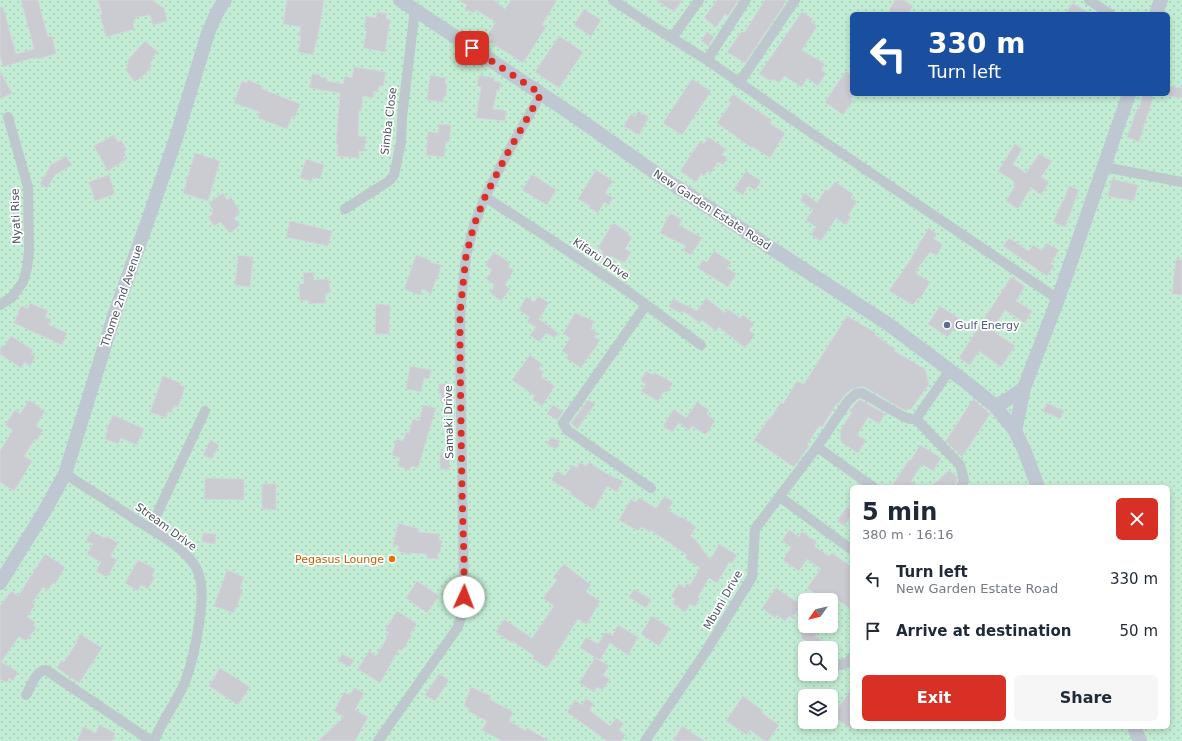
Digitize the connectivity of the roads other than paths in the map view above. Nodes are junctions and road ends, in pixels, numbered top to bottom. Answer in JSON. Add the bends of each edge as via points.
{"nodes":[{"id":1,"x":225,"y":0,"type":"edge"},
{"id":2,"x":400,"y":0,"type":"edge"},
{"id":3,"x":612,"y":0,"type":"edge"},
{"id":4,"x":699,"y":0,"type":"edge"},
{"id":5,"x":746,"y":0,"type":"edge"},
{"id":6,"x":795,"y":0,"type":"edge"},
{"id":7,"x":1089,"y":0,"type":"edge"},
{"id":8,"x":1161,"y":0,"type":"edge"},
{"id":9,"x":414,"y":10,"type":"junction"},
{"id":10,"x":1107,"y":12,"type":"edge"},
{"id":11,"x":1157,"y":12,"type":"edge"},
{"id":12,"x":672,"y":38,"type":"junction"},
{"id":13,"x":707,"y":60,"type":"junction"},
{"id":14,"x":739,"y":83,"type":"junction"},
{"id":15,"x":541,"y":94,"type":"junction"},
{"id":16,"x":1128,"y":96,"type":"edge"},
{"id":17,"x":8,"y":117,"type":"dead end"},
{"id":18,"x":1104,"y":167,"type":"junction"},
{"id":19,"x":1182,"y":182,"type":"edge"},
{"id":20,"x":485,"y":197,"type":"junction"},
{"id":21,"x":345,"y":209,"type":"dead end"},
{"id":22,"x":1058,"y":299,"type":"junction"},
{"id":23,"x":0,"y":305,"type":"edge"},
{"id":24,"x":646,"y":305,"type":"junction"},
{"id":25,"x":701,"y":345,"type":"dead end"},
{"id":26,"x":950,"y":370,"type":"junction"},
{"id":27,"x":1024,"y":388,"type":"junction"},
{"id":28,"x":994,"y":406,"type":"junction"},
{"id":29,"x":205,"y":411,"type":"dead end"},
{"id":30,"x":916,"y":419,"type":"junction"},
{"id":31,"x":1015,"y":430,"type":"junction"},
{"id":32,"x":817,"y":447,"type":"junction"},
{"id":33,"x":65,"y":474,"type":"junction"},
{"id":34,"x":869,"y":485,"type":"edge"},
{"id":35,"x":962,"y":485,"type":"edge"},
{"id":36,"x":1037,"y":485,"type":"edge"},
{"id":37,"x":651,"y":488,"type":"dead end"},
{"id":38,"x":780,"y":496,"type":"junction"},
{"id":39,"x":150,"y":529,"type":"junction"},
{"id":40,"x":850,"y":548,"type":"edge"},
{"id":41,"x":0,"y":583,"type":"edge"},
{"id":42,"x":850,"y":659,"type":"edge"},
{"id":43,"x":838,"y":664,"type":"dead end"},
{"id":44,"x":26,"y":695,"type":"dead end"},
{"id":45,"x":1135,"y":729,"type":"edge"},
{"id":46,"x":151,"y":741,"type":"edge"},
{"id":47,"x":154,"y":741,"type":"edge"},
{"id":48,"x":378,"y":741,"type":"edge"},
{"id":49,"x":645,"y":741,"type":"edge"},
{"id":50,"x":1140,"y":741,"type":"edge"}],
"edges":[{"from":1,"to":33,"type":"street","name":"Thome 2nd Avenue","via":[[212,22],[171,153],[115,312]]},
{"from":2,"to":9,"type":"street","name":"New Garden Estate Road"},
{"from":3,"to":12,"type":"street"},
{"from":4,"to":12,"type":"street"},
{"from":5,"to":13,"type":"street"},
{"from":6,"to":14,"type":"street"},
{"from":7,"to":10,"type":"street"},
{"from":8,"to":11,"type":"street"},
{"from":9,"to":15,"type":"street","name":"New Garden Estate Road"},
{"from":9,"to":21,"type":"street","name":"Simba Close","via":[[401,142],[394,174],[389,182]]},
{"from":12,"to":13,"type":"street"},
{"from":13,"to":14,"type":"street"},
{"from":14,"to":22,"type":"street"},
{"from":15,"to":20,"type":"street","name":"Samaki Drive"},
{"from":15,"to":26,"type":"street","name":"New Garden Estate Road","via":[[654,172],[888,324]]},
{"from":16,"to":18,"type":"street"},
{"from":17,"to":23,"type":"street","name":"Nyati Rise","via":[[28,187],[29,251],[24,282],[12,297]]},
{"from":18,"to":19,"type":"street"},
{"from":18,"to":22,"type":"street"},
{"from":20,"to":24,"type":"street","name":"Kifaru Drive"},
{"from":20,"to":48,"type":"street","name":"Samaki Drive","via":[[466,256],[460,313],[464,559],[462,614],[458,628]]},
{"from":22,"to":27,"type":"street"},
{"from":24,"to":25,"type":"street","name":"Kifaru Drive"},
{"from":24,"to":37,"type":"street","via":[[563,423],[567,430]]},
{"from":26,"to":28,"type":"street","name":"New Garden Estate Road"},
{"from":26,"to":30,"type":"street"},
{"from":27,"to":28,"type":"street"},
{"from":27,"to":31,"type":"street"},
{"from":28,"to":31,"type":"street","name":"New Garden Estate Road"},
{"from":29,"to":39,"type":"street"},
{"from":30,"to":32,"type":"street","name":"Mbuni Drive","via":[[904,417],[862,393],[856,394],[848,401]]},
{"from":30,"to":35,"type":"street","via":[[960,465],[964,480]]},
{"from":31,"to":36,"type":"street","name":"New Garden Estate Road"},
{"from":32,"to":34,"type":"street"},
{"from":32,"to":38,"type":"street","name":"Mbuni Drive"},
{"from":33,"to":39,"type":"street","name":"Stream Drive"},
{"from":33,"to":41,"type":"street","name":"Thome 2nd Avenue"},
{"from":38,"to":40,"type":"street"},
{"from":38,"to":49,"type":"street","name":"Mbuni Drive","via":[[755,529],[752,577],[703,656]]},
{"from":39,"to":47,"type":"street","name":"Stream Drive","via":[[192,561],[198,571],[201,587],[198,629],[185,682]]},
{"from":42,"to":43,"type":"street","via":[[844,664]]},
{"from":44,"to":46,"type":"street","via":[[38,674],[46,670]]},
{"from":45,"to":50,"type":"street"}]}
